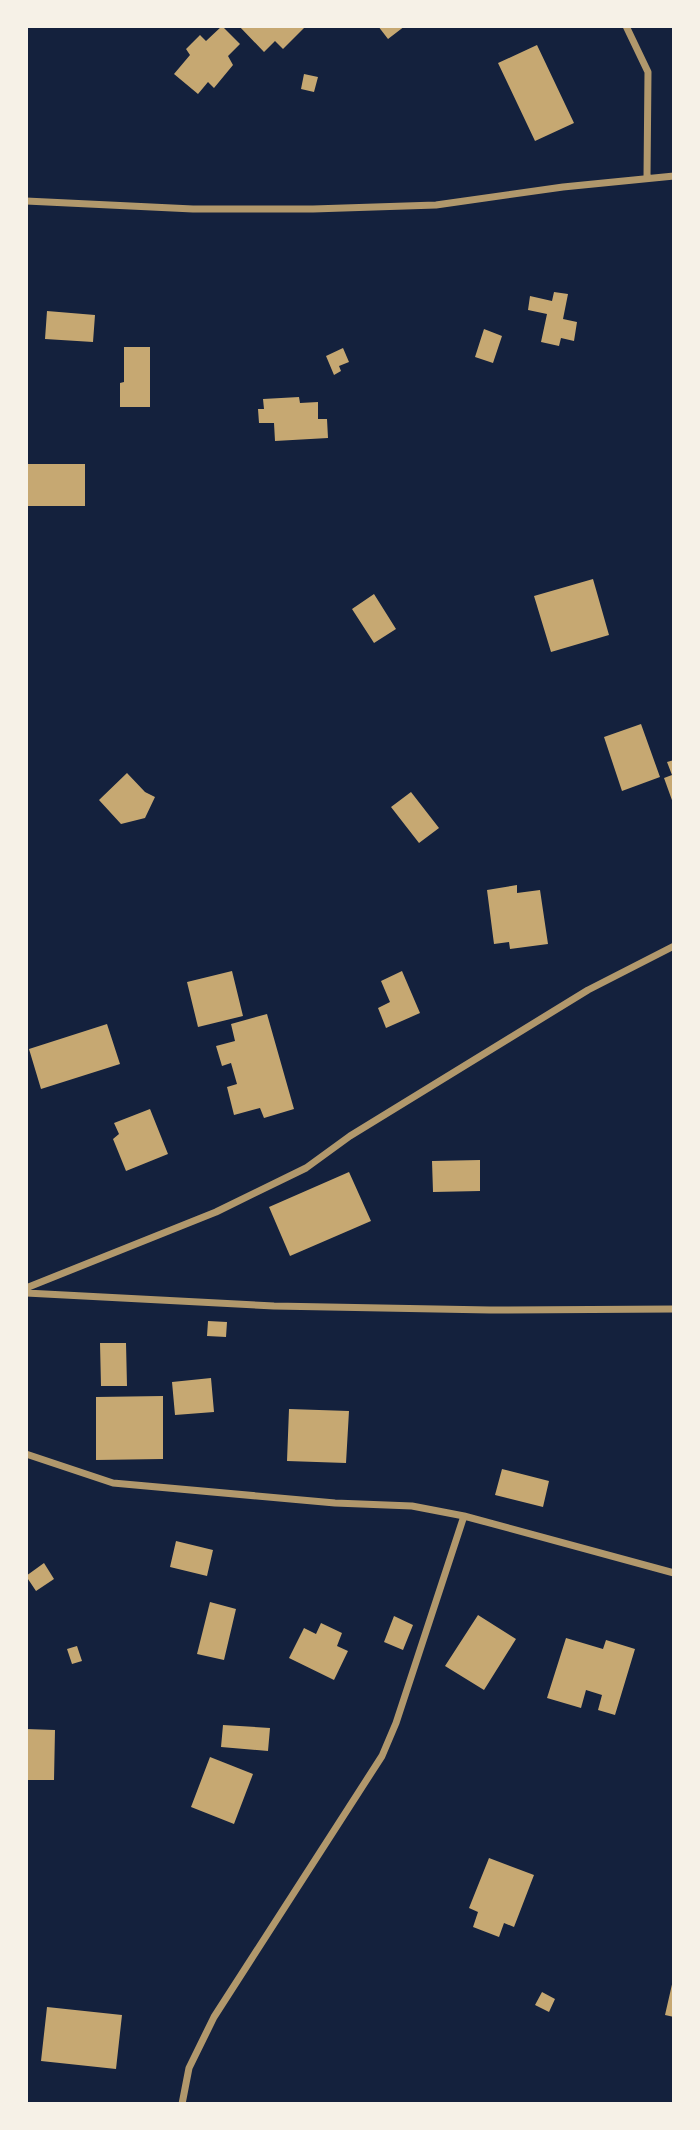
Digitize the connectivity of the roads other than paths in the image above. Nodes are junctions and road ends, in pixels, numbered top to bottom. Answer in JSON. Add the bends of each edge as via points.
{"nodes":[{"id":1,"x":626,"y":26,"type":"edge"},
{"id":2,"x":674,"y":176,"type":"edge"},
{"id":3,"x":647,"y":177,"type":"junction"},
{"id":4,"x":26,"y":201,"type":"edge"},
{"id":5,"x":674,"y":946,"type":"edge"},
{"id":6,"x":26,"y":1291,"type":"edge"},
{"id":7,"x":674,"y":1309,"type":"edge"},
{"id":8,"x":26,"y":1454,"type":"edge"},
{"id":9,"x":464,"y":1516,"type":"junction"},
{"id":10,"x":674,"y":1573,"type":"edge"},
{"id":11,"x":182,"y":2104,"type":"edge"}],
"edges":[{"from":1,"to":3,"type":"street","via":[[648,72]]},
{"from":2,"to":3,"type":"street"},
{"from":3,"to":4,"type":"street","via":[[436,205],[193,209]]},
{"from":5,"to":6,"type":"street","via":[[588,990],[350,1136],[306,1168],[216,1212]]},
{"from":6,"to":7,"type":"street","via":[[274,1306]]},
{"from":8,"to":9,"type":"street","via":[[113,1483],[412,1506]]},
{"from":9,"to":10,"type":"street"},
{"from":9,"to":11,"type":"street","via":[[382,1756],[215,2017],[189,2068]]}]}
